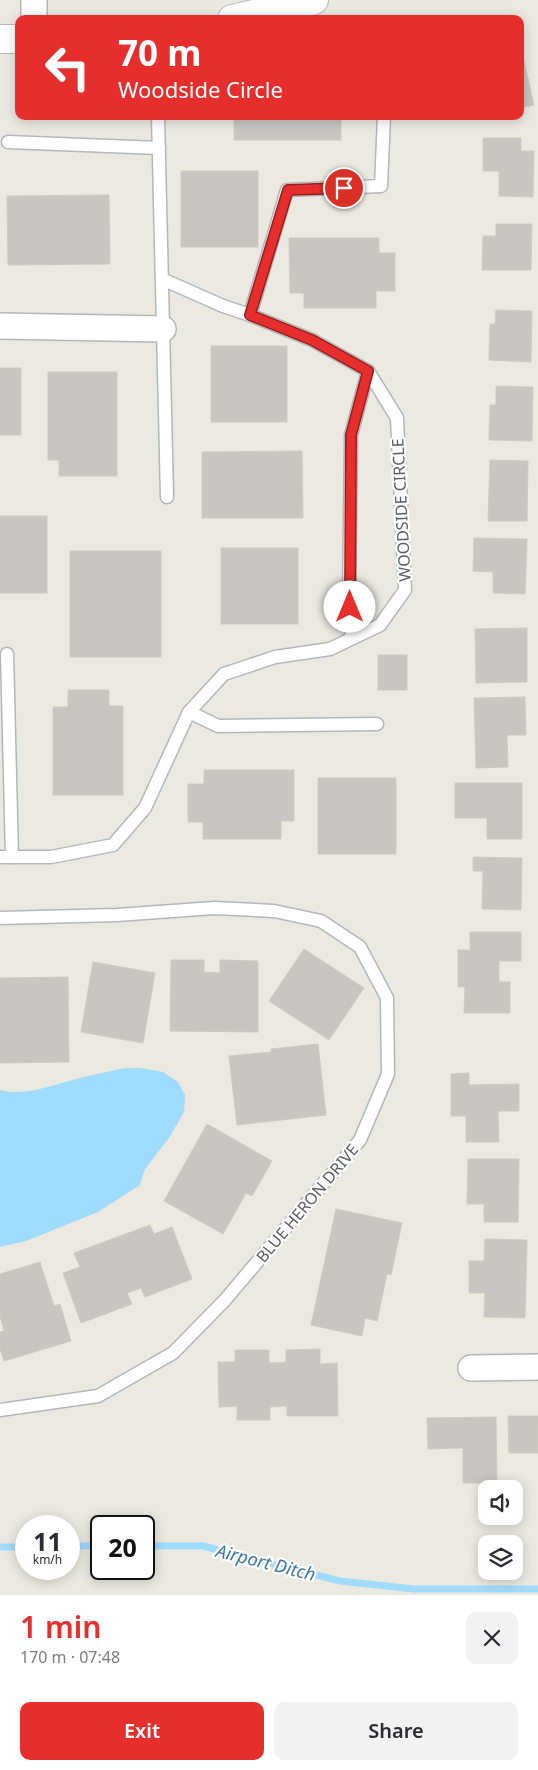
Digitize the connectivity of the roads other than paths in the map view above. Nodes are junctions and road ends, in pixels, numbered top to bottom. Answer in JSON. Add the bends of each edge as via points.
{"nodes":[{"id":1,"x":34,"y":0,"type":"edge"},
{"id":2,"x":314,"y":0,"type":"edge"},
{"id":3,"x":34,"y":15,"type":"edge"},
{"id":4,"x":249,"y":15,"type":"edge"},
{"id":5,"x":15,"y":39,"type":"edge"},
{"id":6,"x":0,"y":40,"type":"edge"},
{"id":7,"x":158,"y":120,"type":"edge"},
{"id":8,"x":384,"y":120,"type":"edge"},
{"id":9,"x":8,"y":142,"type":"dead end"},
{"id":10,"x":159,"y":148,"type":"junction"},
{"id":11,"x":162,"y":279,"type":"junction"},
{"id":12,"x":250,"y":315,"type":"junction"},
{"id":13,"x":0,"y":326,"type":"edge"},
{"id":14,"x":163,"y":329,"type":"junction"},
{"id":15,"x":368,"y":371,"type":"junction"},
{"id":16,"x":167,"y":497,"type":"dead end"},
{"id":17,"x":352,"y":638,"type":"junction"},
{"id":18,"x":6,"y":654,"type":"dead end"},
{"id":19,"x":190,"y":712,"type":"junction"},
{"id":20,"x":376,"y":724,"type":"dead end"},
{"id":21,"x":6,"y":857,"type":"edge"},
{"id":22,"x":0,"y":918,"type":"edge"},
{"id":23,"x":471,"y":1368,"type":"dead end"},
{"id":24,"x":538,"y":1368,"type":"edge"},
{"id":25,"x":0,"y":1410,"type":"edge"}],
"edges":[{"from":1,"to":3,"type":"street"},
{"from":2,"to":4,"type":"street"},
{"from":5,"to":6,"type":"street"},
{"from":7,"to":10,"type":"lane"},
{"from":8,"to":12,"type":"lane","via":[[381,186],[288,190]]},
{"from":9,"to":10,"type":"lane"},
{"from":10,"to":11,"type":"lane"},
{"from":11,"to":12,"type":"lane","name":"WOODSIDE CIRCLE"},
{"from":11,"to":14,"type":"lane"},
{"from":12,"to":15,"type":"lane","name":"WOODSIDE CIRCLE","via":[[312,340]]},
{"from":13,"to":14,"type":"street"},
{"from":14,"to":16,"type":"lane"},
{"from":15,"to":17,"type":"lane","via":[[351,435]]},
{"from":15,"to":17,"type":"lane","name":"WOODSIDE CIRCLE","via":[[397,418],[405,590],[380,625]]},
{"from":17,"to":19,"type":"lane","name":"WOODSIDE CIRCLE","via":[[330,648],[275,657],[224,674]]},
{"from":18,"to":21,"type":"lane"},
{"from":19,"to":20,"type":"lane","via":[[218,726]]},
{"from":19,"to":21,"type":"lane","name":"WOODSIDE CIRCLE","via":[[145,808],[113,845],[51,857]]},
{"from":22,"to":25,"type":"lane","name":"BLUE HERON DRIVE","via":[[214,908],[274,911],[321,921],[360,947],[387,998],[388,1074],[360,1140],[225,1300],[173,1353],[98,1396]]},
{"from":23,"to":24,"type":"street"}]}
